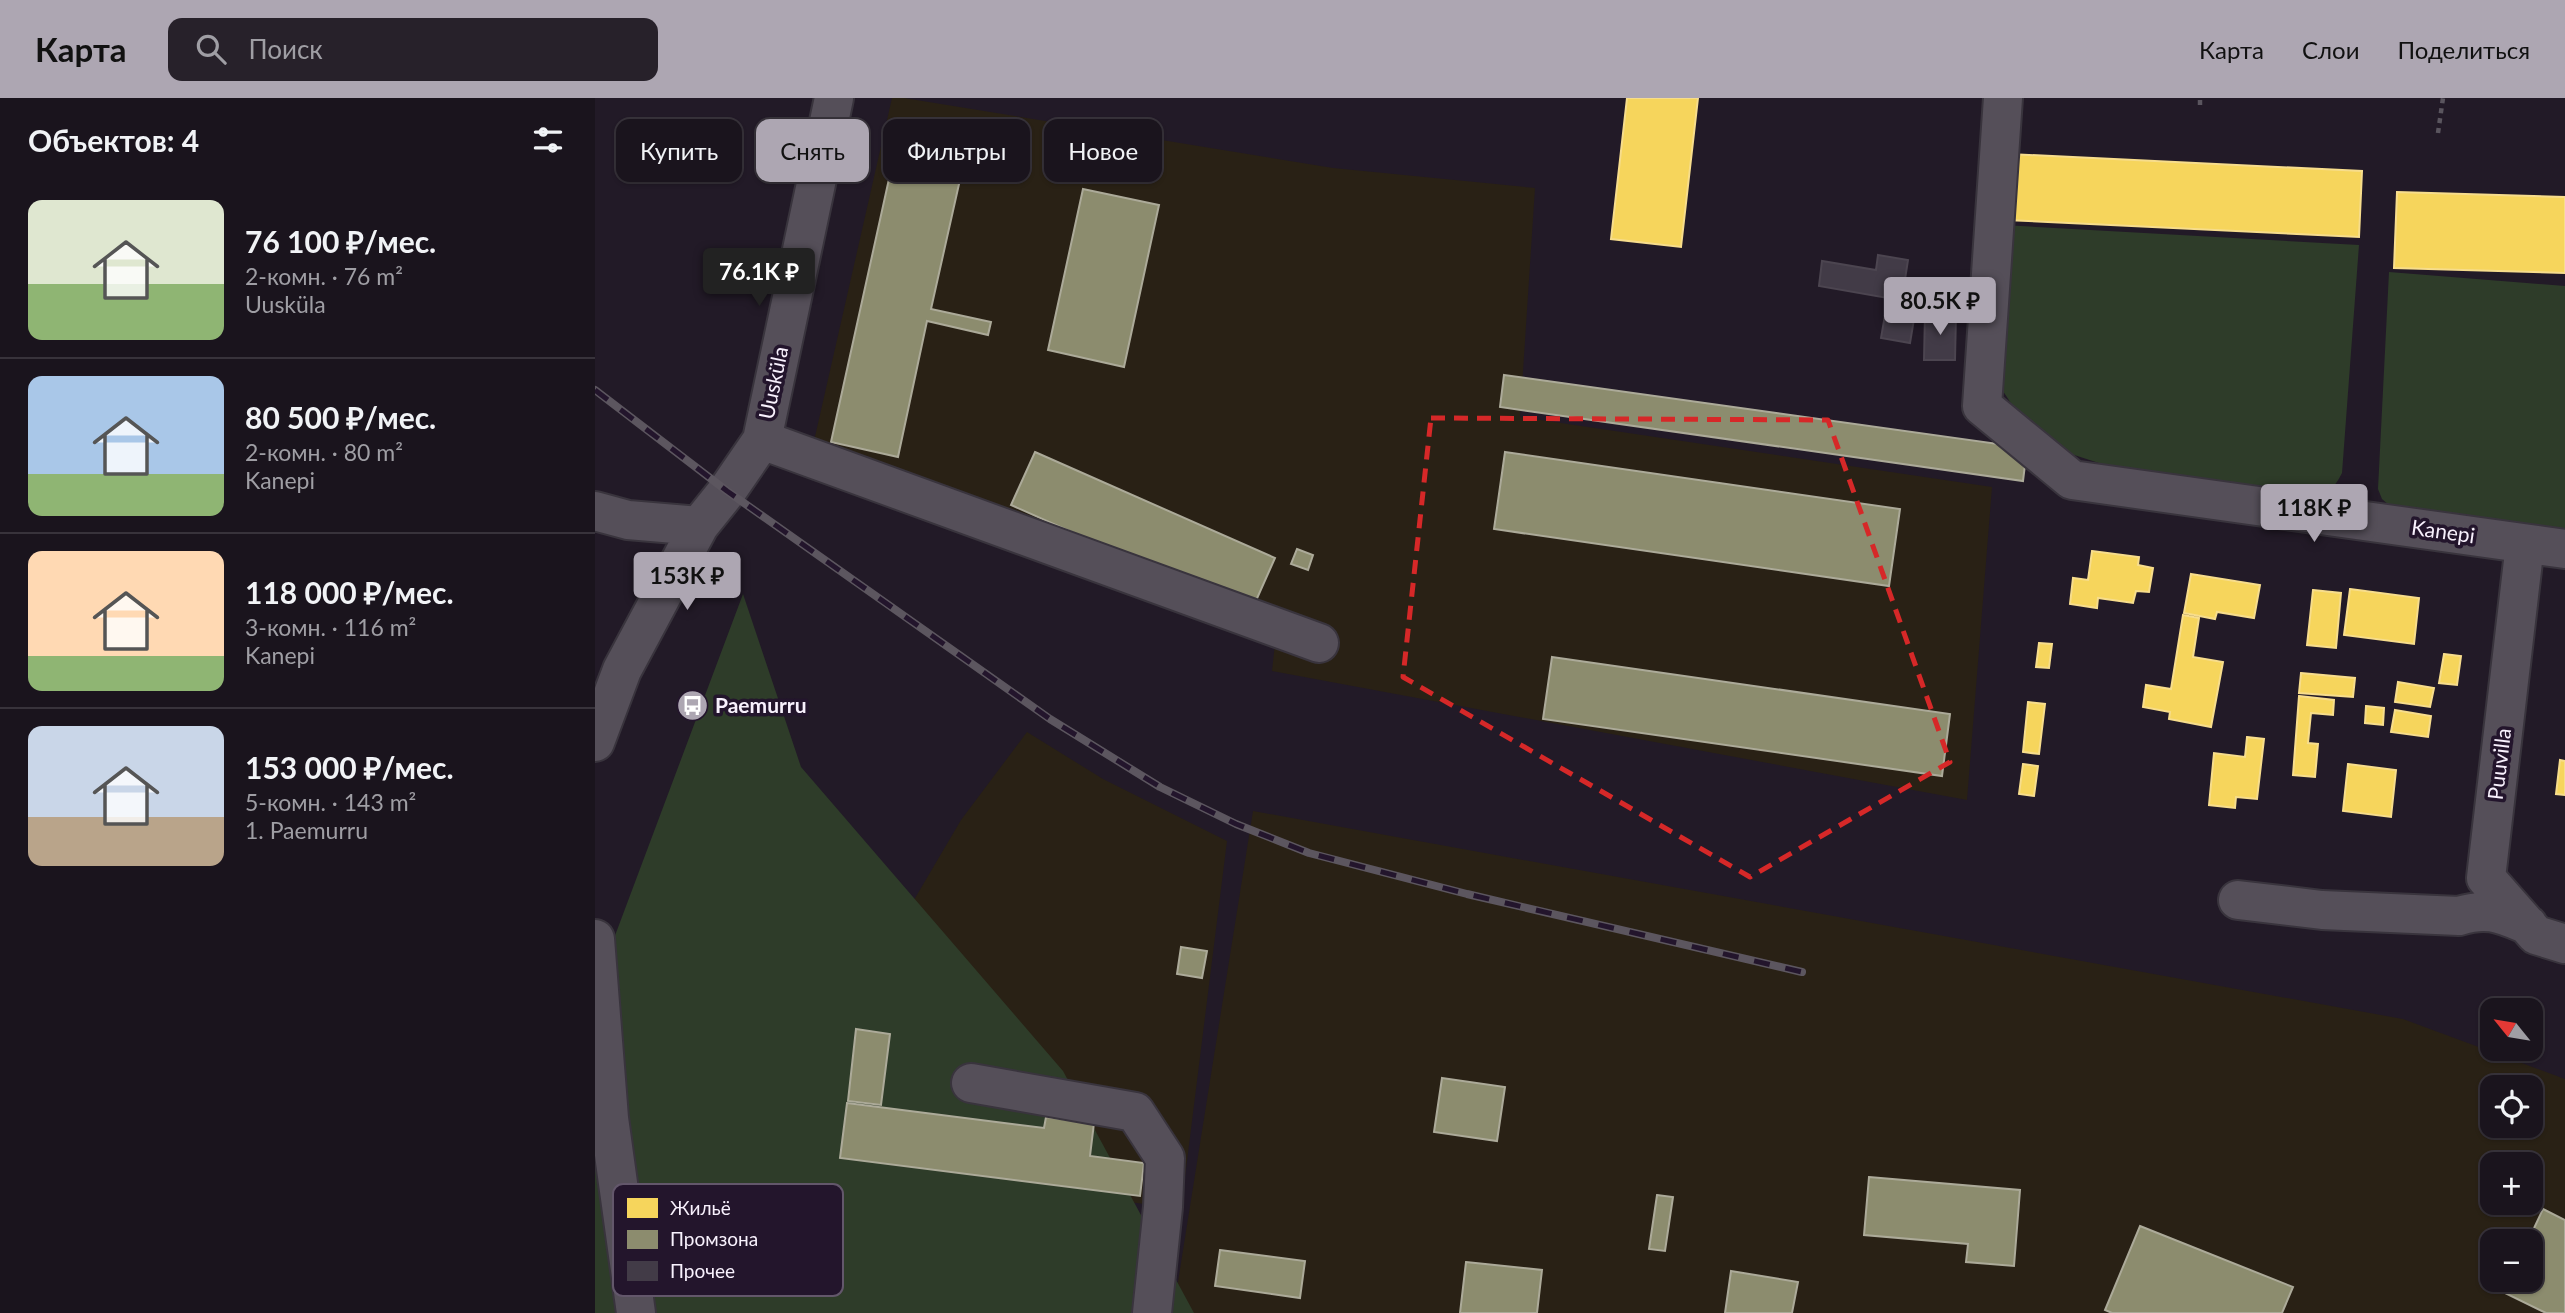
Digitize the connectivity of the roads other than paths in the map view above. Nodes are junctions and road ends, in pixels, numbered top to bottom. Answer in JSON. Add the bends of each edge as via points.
{"nodes":[{"id":1,"x":834,"y":98,"type":"edge"},
{"id":2,"x":2003,"y":98,"type":"edge"},
{"id":3,"x":762,"y":440,"type":"junction"},
{"id":4,"x":595,"y":511,"type":"edge"},
{"id":5,"x":699,"y":526,"type":"junction"},
{"id":6,"x":2525,"y":544,"type":"junction"},
{"id":7,"x":2565,"y":550,"type":"edge"},
{"id":8,"x":1319,"y":643,"type":"dead end"},
{"id":9,"x":595,"y":742,"type":"edge"},
{"id":10,"x":2238,"y":900,"type":"dead end"},
{"id":11,"x":2528,"y":925,"type":"junction"},
{"id":12,"x":595,"y":939,"type":"edge"},
{"id":13,"x":2565,"y":944,"type":"edge"},
{"id":14,"x":971,"y":1083,"type":"dead end"},
{"id":15,"x":602,"y":1118,"type":"edge"},
{"id":16,"x":613,"y":1184,"type":"edge"},
{"id":17,"x":1152,"y":1313,"type":"edge"}],
"edges":[{"from":1,"to":3,"type":"street","name":"Uusküla"},
{"from":2,"to":6,"type":"street","name":"Kanepi","via":[[1982,405],[2072,480]]},
{"from":3,"to":5,"type":"street","name":"Uusküla"},
{"from":3,"to":8,"type":"street"},
{"from":4,"to":5,"type":"street","via":[[628,520]]},
{"from":5,"to":9,"type":"street","name":"Uusküla","via":[[622,670]]},
{"from":6,"to":7,"type":"street","name":"Kanepi"},
{"from":6,"to":11,"type":"street","name":"Puuvilla","via":[[2486,878]]},
{"from":10,"to":11,"type":"street","via":[[2322,910],[2459,916],[2478,910]]},
{"from":11,"to":13,"type":"street","name":"Puuvilla","via":[[2536,935]]},
{"from":12,"to":15,"type":"street"},
{"from":14,"to":17,"type":"street","via":[[1135,1112],[1164,1158]]},
{"from":15,"to":16,"type":"street"}]}
